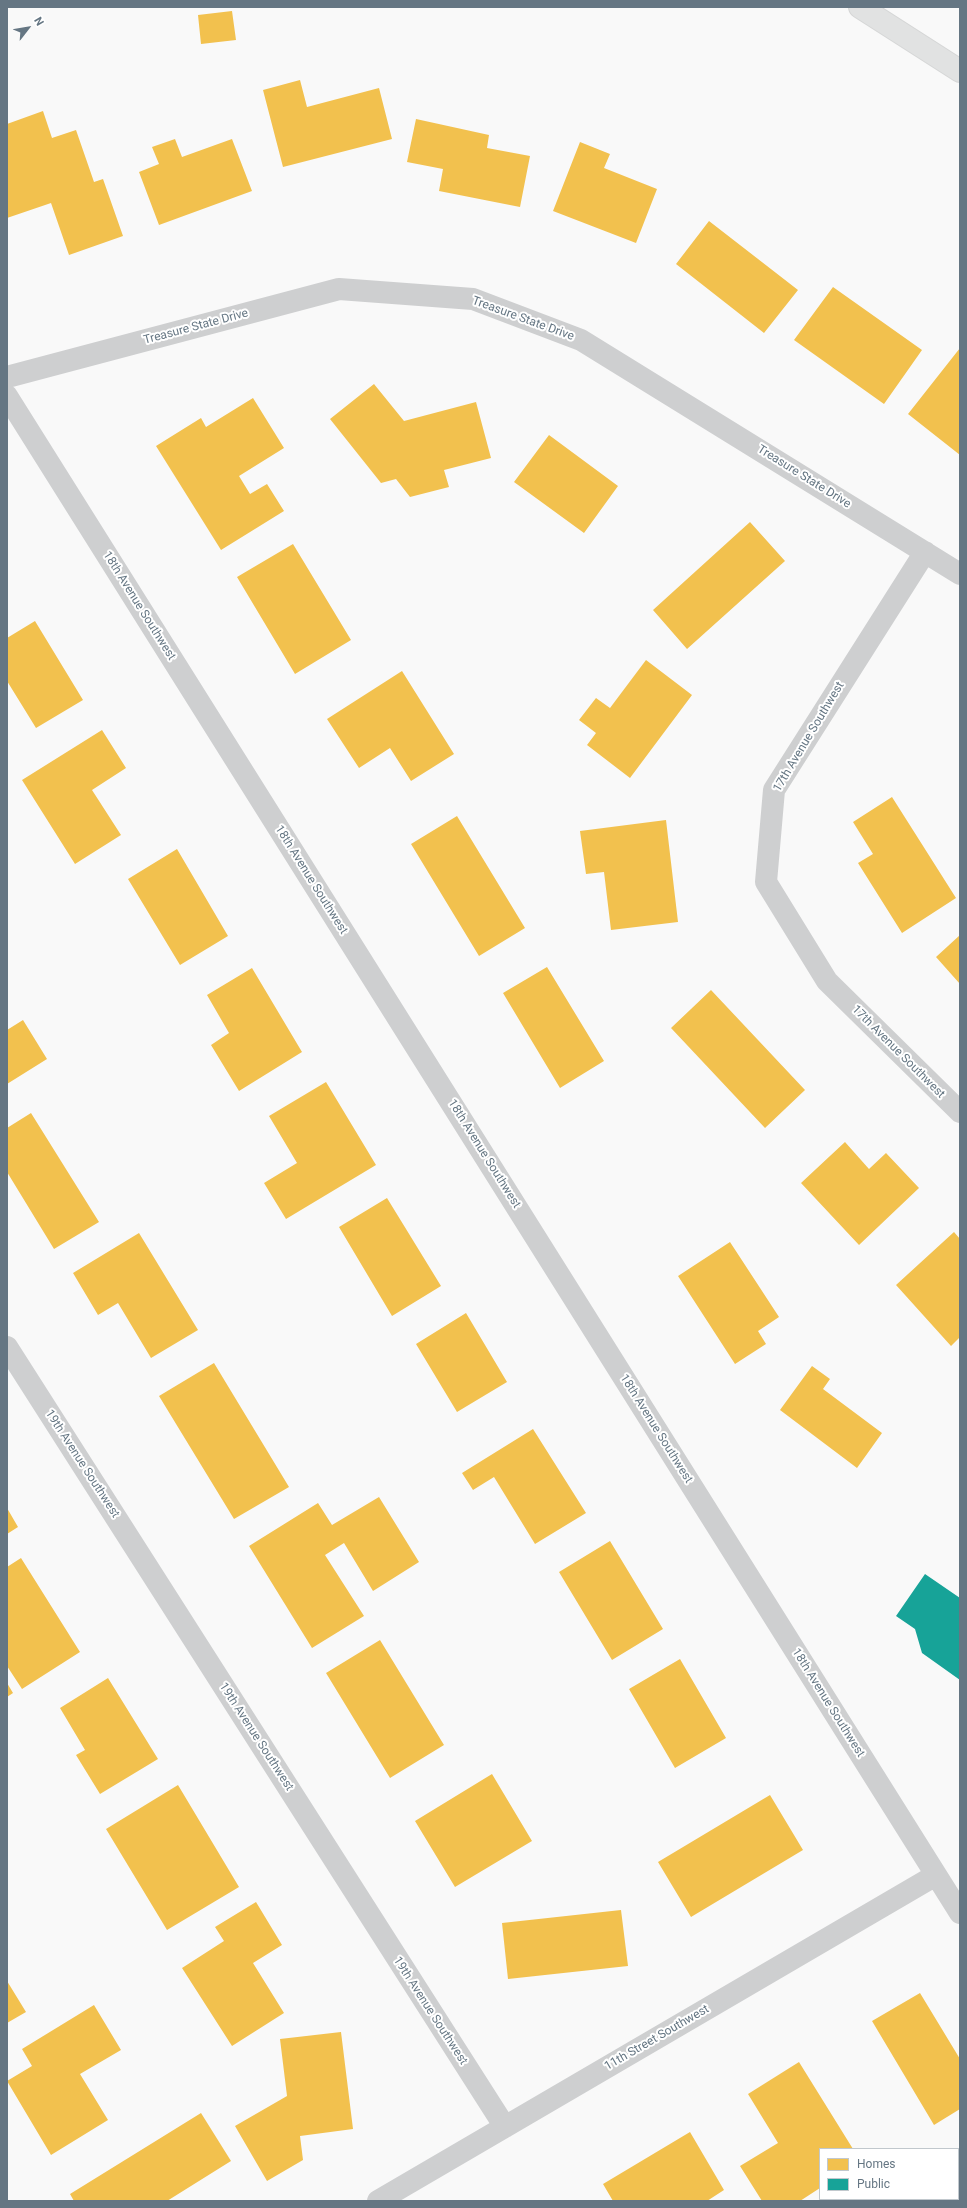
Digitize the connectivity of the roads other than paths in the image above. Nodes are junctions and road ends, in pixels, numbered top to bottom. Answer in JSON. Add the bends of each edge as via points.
{"nodes":[{"id":1,"x":860,"y":7,"type":"edge"},
{"id":2,"x":960,"y":71,"type":"edge"},
{"id":3,"x":7,"y":377,"type":"edge"},
{"id":4,"x":7,"y":396,"type":"edge"},
{"id":5,"x":925,"y":552,"type":"junction"},
{"id":6,"x":960,"y":574,"type":"edge"},
{"id":7,"x":960,"y":1112,"type":"edge"},
{"id":8,"x":7,"y":1348,"type":"edge"},
{"id":9,"x":936,"y":1875,"type":"junction"},
{"id":10,"x":960,"y":1913,"type":"edge"},
{"id":11,"x":505,"y":2128,"type":"junction"},
{"id":12,"x":378,"y":2201,"type":"edge"}],
"edges":[{"from":1,"to":2,"type":"highway"},
{"from":3,"to":5,"type":"street","name":"Treasure State Drive","via":[[339,289],[473,299],[582,340]]},
{"from":4,"to":9,"type":"street","name":"18th Avenue Southwest"},
{"from":5,"to":6,"type":"street","name":"Treasure State Drive"},
{"from":5,"to":7,"type":"street","name":"17th Avenue Southwest","via":[[774,790],[766,882],[827,981]]},
{"from":8,"to":11,"type":"street","name":"19th Avenue Southwest"},
{"from":9,"to":10,"type":"street","name":"18th Avenue Southwest"},
{"from":9,"to":11,"type":"street","name":"11th Street Southwest"},
{"from":11,"to":12,"type":"street","name":"11th Street Southwest"}]}
